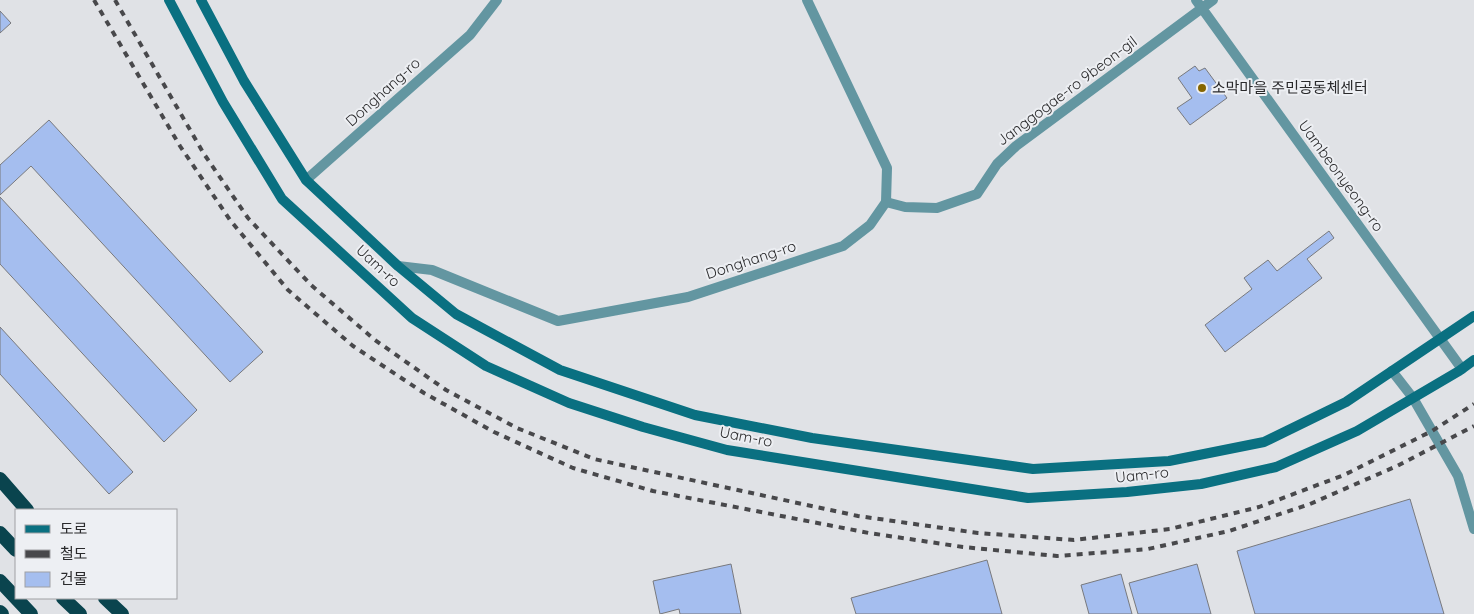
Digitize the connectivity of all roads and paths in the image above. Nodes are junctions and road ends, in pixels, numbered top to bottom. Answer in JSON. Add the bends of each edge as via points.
{"nodes":[{"id":1,"x":168,"y":0,"type":"edge"},
{"id":2,"x":201,"y":0,"type":"edge"},
{"id":3,"x":497,"y":0,"type":"edge"},
{"id":4,"x":807,"y":0,"type":"edge"},
{"id":5,"x":1213,"y":0,"type":"edge"},
{"id":6,"x":1199,"y":4,"type":"edge"},
{"id":7,"x":306,"y":180,"type":"junction"},
{"id":8,"x":886,"y":202,"type":"junction"},
{"id":9,"x":398,"y":266,"type":"junction"},
{"id":10,"x":1474,"y":316,"type":"edge"},
{"id":11,"x":1440,"y":340,"type":"junction"},
{"id":12,"x":1474,"y":360,"type":"edge"},
{"id":13,"x":1462,"y":369,"type":"junction"},
{"id":14,"x":1392,"y":371,"type":"junction"},
{"id":15,"x":1413,"y":398,"type":"junction"},
{"id":16,"x":0,"y":479,"type":"edge"},
{"id":17,"x":26,"y":509,"type":"edge"},
{"id":18,"x":1474,"y":529,"type":"edge"},
{"id":19,"x":0,"y":532,"type":"edge"},
{"id":20,"x":15,"y":549,"type":"edge"},
{"id":21,"x":0,"y":581,"type":"edge"},
{"id":22,"x":15,"y":597,"type":"edge"},
{"id":23,"x":17,"y":599,"type":"edge"},
{"id":24,"x":64,"y":599,"type":"edge"},
{"id":25,"x":107,"y":599,"type":"edge"},
{"id":26,"x":31,"y":614,"type":"edge"},
{"id":27,"x":80,"y":614,"type":"edge"},
{"id":28,"x":122,"y":614,"type":"edge"}],
"edges":[{"from":1,"to":15,"type":"main road","name":"Uam-ro","via":[[223,102],[282,199],[412,318],[486,366],[569,403],[634,424],[727,450],[1028,498],[1201,484],[1276,467],[1358,431]]},
{"from":2,"to":7,"type":"main road","name":"Uam-ro","via":[[244,81]]},
{"from":3,"to":7,"type":"street","name":"Donghang-ro","via":[[470,35]]},
{"from":4,"to":8,"type":"street","via":[[887,168]]},
{"from":5,"to":6,"type":"street","name":"Janggogae-ro 9beon-gil"},
{"from":6,"to":8,"type":"street","name":"Janggogae-ro 9beon-gil","via":[[1016,146],[997,164],[978,194],[937,208],[905,207]]},
{"from":6,"to":11,"type":"street","name":"Uambeonyeong-ro"},
{"from":7,"to":9,"type":"main road","name":"Uam-ro"},
{"from":8,"to":9,"type":"street","name":"Donghang-ro","via":[[870,225],[843,246],[688,297],[558,321],[432,270]]},
{"from":9,"to":14,"type":"main road","name":"Uam-ro","via":[[456,314],[560,370],[695,415],[812,438],[1033,469],[1169,461],[1264,442],[1346,402]]},
{"from":10,"to":11,"type":"main road","name":"Uam-ro"},
{"from":11,"to":13,"type":"street","name":"Uambeonyeong-ro"},
{"from":11,"to":14,"type":"main road","name":"Uam-ro"},
{"from":12,"to":13,"type":"main road","name":"Uam-ro"},
{"from":13,"to":15,"type":"main road","name":"Uam-ro"},
{"from":14,"to":15,"type":"street"},
{"from":15,"to":18,"type":"street","via":[[1458,476]]},
{"from":16,"to":17,"type":"highway"},
{"from":19,"to":20,"type":"highway"},
{"from":21,"to":22,"type":"highway"},
{"from":23,"to":26,"type":"highway"},
{"from":24,"to":27,"type":"highway"},
{"from":25,"to":28,"type":"highway"}]}
